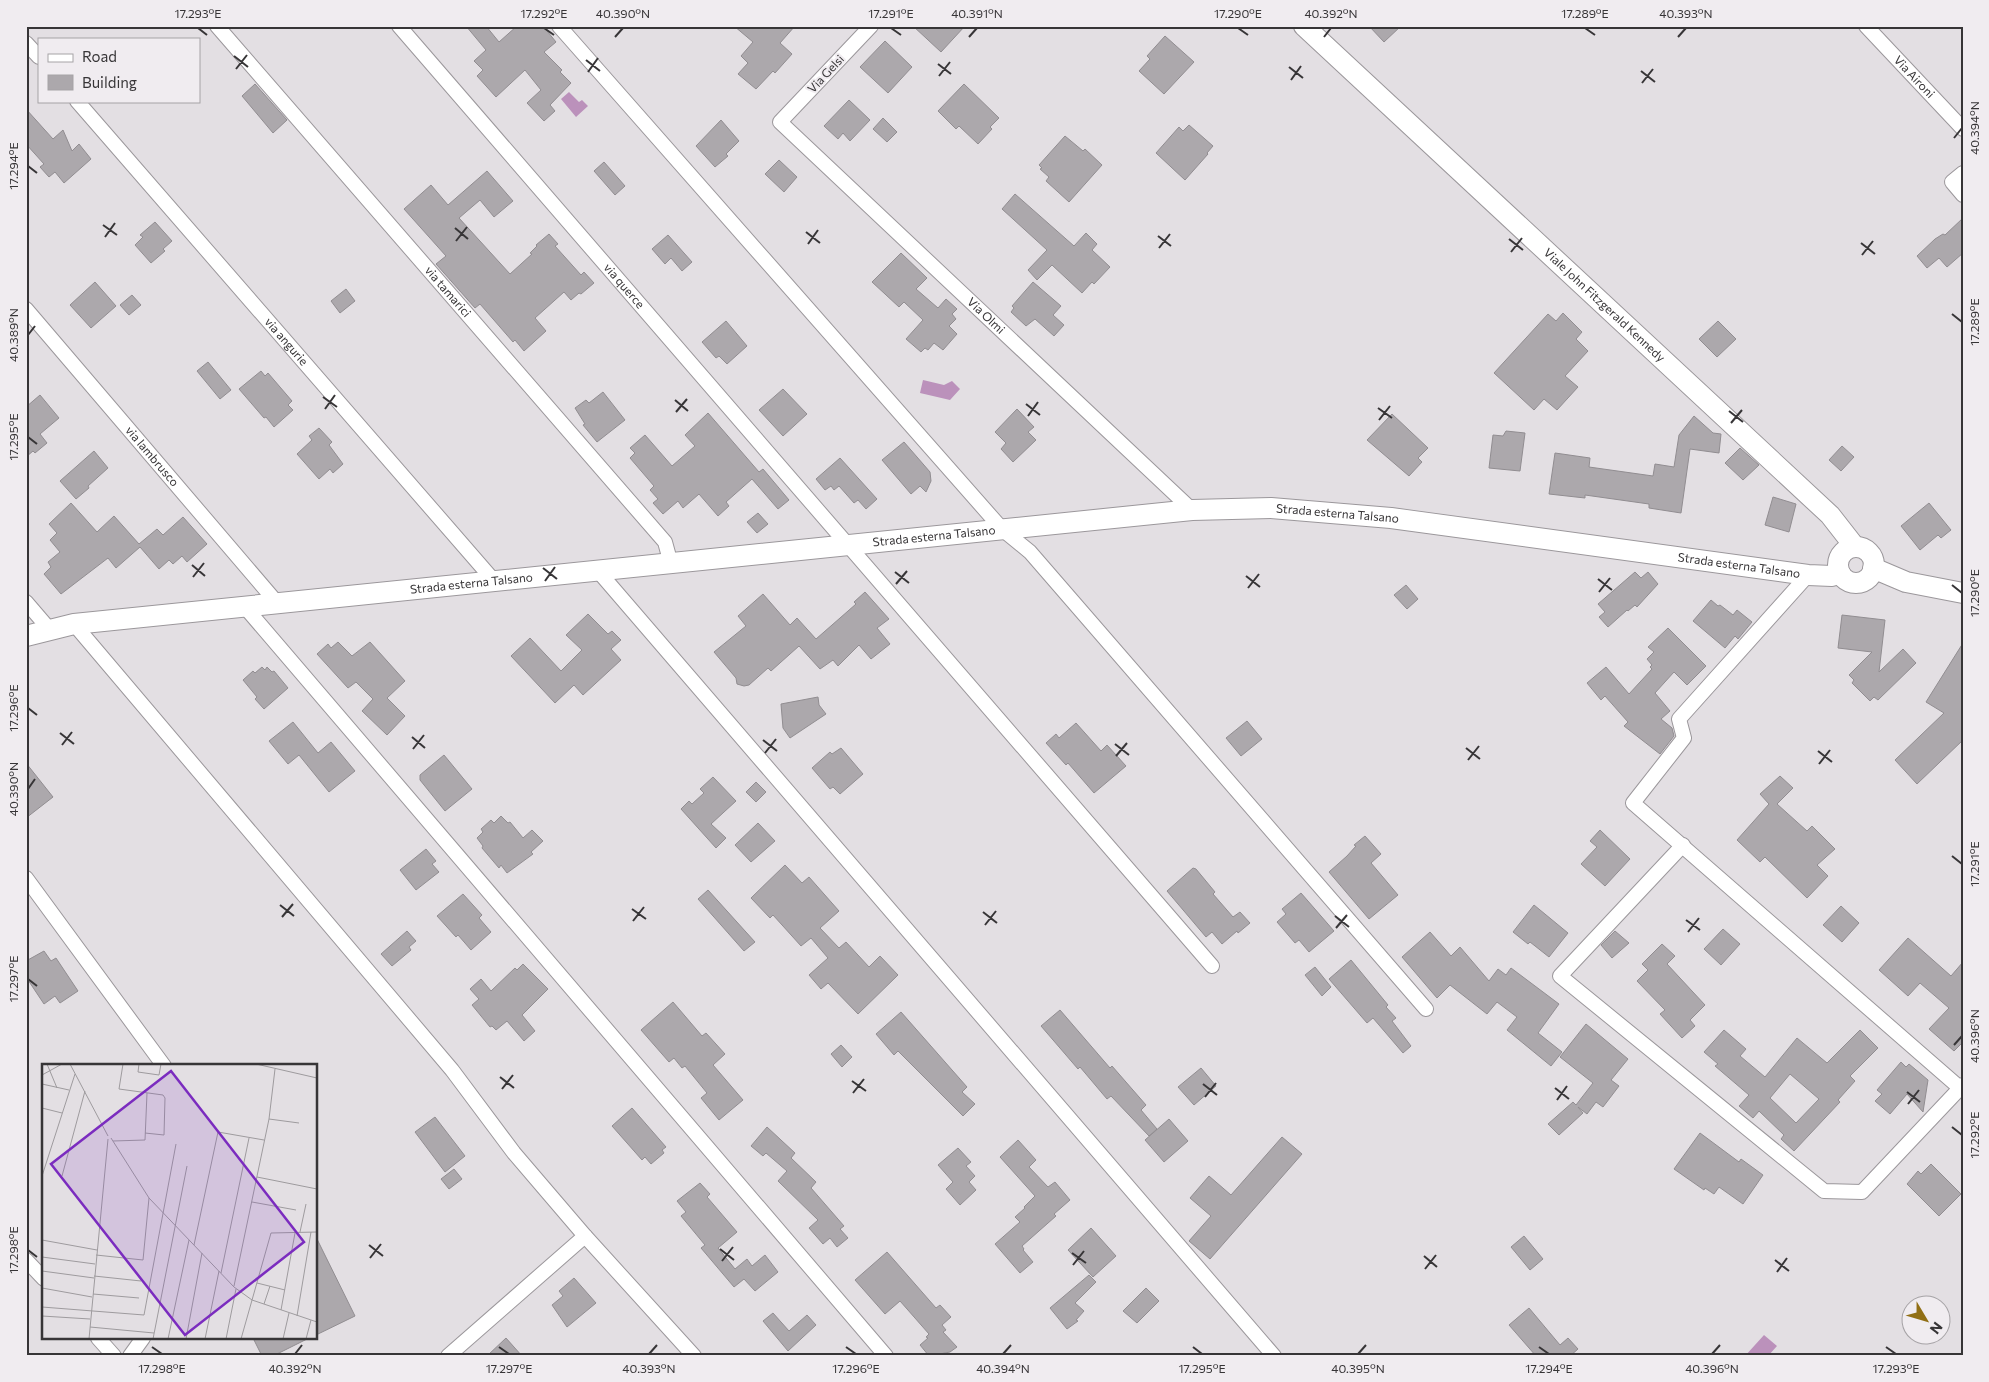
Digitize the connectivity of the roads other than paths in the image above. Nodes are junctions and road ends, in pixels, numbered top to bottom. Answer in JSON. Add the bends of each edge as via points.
{"nodes":[{"id":1,"x":217,"y":26,"type":"edge"},
{"id":2,"x":399,"y":26,"type":"edge"},
{"id":3,"x":559,"y":26,"type":"edge"},
{"id":4,"x":871,"y":26,"type":"edge"},
{"id":5,"x":1304,"y":26,"type":"edge"},
{"id":6,"x":1866,"y":26,"type":"edge"},
{"id":7,"x":26,"y":42,"type":"edge"},
{"id":8,"x":38,"y":56,"type":"edge"},
{"id":9,"x":78,"y":102,"type":"edge"},
{"id":10,"x":780,"y":122,"type":"joint"},
{"id":11,"x":1963,"y":129,"type":"edge"},
{"id":12,"x":1963,"y":173,"type":"edge"},
{"id":13,"x":1963,"y":195,"type":"edge"},
{"id":14,"x":26,"y":309,"type":"edge"},
{"id":15,"x":1192,"y":510,"type":"junction"},
{"id":16,"x":1002,"y":529,"type":"junction"},
{"id":17,"x":848,"y":546,"type":"junction"},
{"id":18,"x":1855,"y":547,"type":"junction"},
{"id":19,"x":671,"y":564,"type":"junction"},
{"id":20,"x":1873,"y":568,"type":"junction"},
{"id":21,"x":599,"y":572,"type":"junction"},
{"id":22,"x":1840,"y":573,"type":"junction"},
{"id":23,"x":1808,"y":575,"type":"junction"},
{"id":24,"x":495,"y":582,"type":"junction"},
{"id":25,"x":1963,"y":594,"type":"edge"},
{"id":26,"x":26,"y":602,"type":"edge"},
{"id":27,"x":278,"y":604,"type":"junction"},
{"id":28,"x":245,"y":607,"type":"junction"},
{"id":29,"x":74,"y":624,"type":"junction"},
{"id":30,"x":50,"y":630,"type":"junction"},
{"id":31,"x":26,"y":636,"type":"edge"},
{"id":32,"x":1683,"y":845,"type":"junction"},
{"id":33,"x":26,"y":878,"type":"edge"},
{"id":34,"x":1212,"y":966,"type":"dead end"},
{"id":35,"x":1426,"y":1009,"type":"dead end"},
{"id":36,"x":163,"y":1064,"type":"edge"},
{"id":37,"x":1961,"y":1086,"type":"edge"},
{"id":38,"x":585,"y":1236,"type":"junction"},
{"id":39,"x":26,"y":1260,"type":"edge"},
{"id":40,"x":42,"y":1277,"type":"edge"},
{"id":41,"x":100,"y":1340,"type":"edge"},
{"id":42,"x":142,"y":1340,"type":"edge"},
{"id":43,"x":114,"y":1356,"type":"edge"},
{"id":44,"x":130,"y":1356,"type":"edge"},
{"id":45,"x":448,"y":1356,"type":"edge"},
{"id":46,"x":694,"y":1356,"type":"edge"},
{"id":47,"x":886,"y":1356,"type":"edge"},
{"id":48,"x":1274,"y":1356,"type":"edge"}],
"edges":[{"from":1,"to":19,"type":"street","name":"via tamarici","via":[[665,542]]},
{"from":2,"to":17,"type":"street","name":"via querce"},
{"from":3,"to":16,"type":"street"},
{"from":4,"to":10,"type":"street","name":"Via Gelsi"},
{"from":5,"to":18,"type":"street","name":"Viale John Fitzgerald Kennedy","via":[[1830,515]]},
{"from":6,"to":11,"type":"street","name":"Via Aironi"},
{"from":7,"to":8,"type":"street"},
{"from":9,"to":24,"type":"street","name":"via angurie"},
{"from":10,"to":15,"type":"street","name":"Via Olmi"},
{"from":12,"to":13,"type":"street","via":[[1952,182]]},
{"from":14,"to":27,"type":"street","name":"via lambrusco"},
{"from":15,"to":16,"type":"street","name":"Strada esterna Talsano"},
{"from":15,"to":23,"type":"street","name":"Strada esterna Talsano","via":[[1271,508],[1391,518]]},
{"from":16,"to":17,"type":"street","name":"Strada esterna Talsano"},
{"from":16,"to":35,"type":"street","via":[[1030,552]]},
{"from":17,"to":19,"type":"street","name":"Strada esterna Talsano"},
{"from":17,"to":34,"type":"street","name":"via querce"},
{"from":18,"to":20,"type":"street","via":[[1870,553]]},
{"from":18,"to":22,"type":"street","via":[[1840,556]]},
{"from":19,"to":21,"type":"street","name":"Strada esterna Talsano"},
{"from":20,"to":22,"type":"street","via":[[1869,577],[1856,583]]},
{"from":20,"to":25,"type":"street","via":[[1906,582]]},
{"from":21,"to":24,"type":"street","name":"Strada esterna Talsano"},
{"from":21,"to":48,"type":"street"},
{"from":22,"to":23,"type":"street","name":"Strada esterna Talsano"},
{"from":23,"to":32,"type":"street","via":[[1679,719],[1684,738],[1633,803]]},
{"from":24,"to":27,"type":"street","name":"Strada esterna Talsano"},
{"from":26,"to":30,"type":"street"},
{"from":27,"to":28,"type":"street","name":"Strada esterna Talsano"},
{"from":28,"to":29,"type":"street","name":"Strada esterna Talsano"},
{"from":28,"to":47,"type":"street"},
{"from":29,"to":30,"type":"street","name":"Strada esterna Talsano"},
{"from":29,"to":38,"type":"street","via":[[452,1070],[514,1153]]},
{"from":30,"to":31,"type":"street","name":"Strada esterna Talsano"},
{"from":32,"to":37,"type":"street"},
{"from":32,"to":37,"type":"street","via":[[1560,976],[1824,1191],[1862,1192]]},
{"from":33,"to":36,"type":"street"},
{"from":38,"to":45,"type":"street"},
{"from":38,"to":46,"type":"street"},
{"from":39,"to":40,"type":"street"},
{"from":41,"to":43,"type":"street"},
{"from":42,"to":44,"type":"street"}]}
